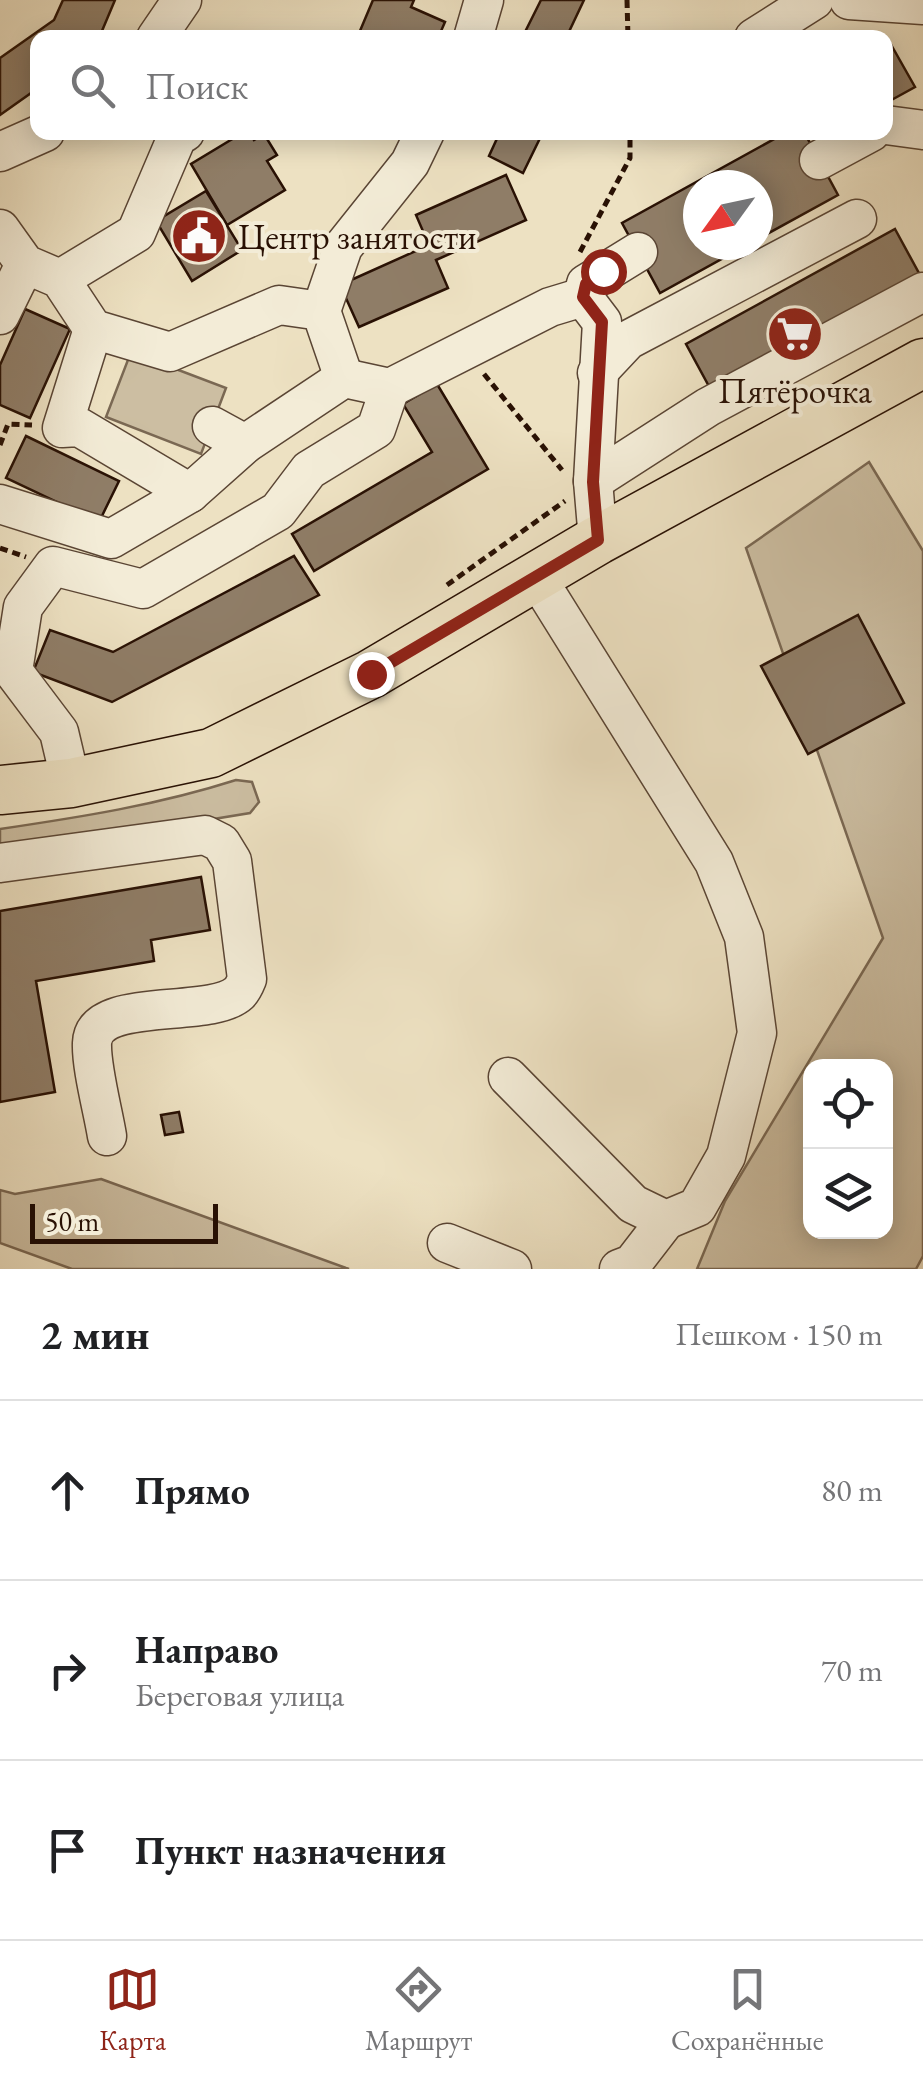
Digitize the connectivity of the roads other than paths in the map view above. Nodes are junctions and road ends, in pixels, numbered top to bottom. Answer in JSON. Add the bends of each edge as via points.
{"nodes":[{"id":1,"x":182,"y":0,"type":"edge"},
{"id":2,"x":484,"y":0,"type":"edge"},
{"id":3,"x":814,"y":0,"type":"edge"},
{"id":4,"x":850,"y":0,"type":"edge"},
{"id":5,"x":923,"y":4,"type":"edge"},
{"id":6,"x":161,"y":30,"type":"edge"},
{"id":7,"x":476,"y":30,"type":"edge"},
{"id":8,"x":767,"y":30,"type":"edge"},
{"id":9,"x":893,"y":126,"type":"edge"},
{"id":10,"x":923,"y":130,"type":"edge"},
{"id":11,"x":30,"y":139,"type":"edge"},
{"id":12,"x":176,"y":140,"type":"edge"},
{"id":13,"x":421,"y":140,"type":"edge"},
{"id":14,"x":856,"y":140,"type":"edge"},
{"id":15,"x":0,"y":152,"type":"edge"},
{"id":16,"x":819,"y":160,"type":"dead end"},
{"id":17,"x":857,"y":219,"type":"dead end"},
{"id":18,"x":0,"y":229,"type":"edge"},
{"id":19,"x":638,"y":252,"type":"dead end"},
{"id":20,"x":25,"y":264,"type":"junction"},
{"id":21,"x":60,"y":279,"type":"junction"},
{"id":22,"x":923,"y":292,"type":"edge"},
{"id":23,"x":583,"y":297,"type":"junction"},
{"id":24,"x":321,"y":311,"type":"junction"},
{"id":25,"x":0,"y":315,"type":"edge"},
{"id":26,"x":93,"y":329,"type":"junction"},
{"id":27,"x":923,"y":363,"type":"edge"},
{"id":28,"x":597,"y":373,"type":"junction"},
{"id":29,"x":344,"y":378,"type":"junction"},
{"id":30,"x":390,"y":388,"type":"junction"},
{"id":31,"x":212,"y":426,"type":"dead end"},
{"id":32,"x":245,"y":444,"type":"junction"},
{"id":33,"x":593,"y":482,"type":"junction"},
{"id":34,"x":190,"y":493,"type":"junction"},
{"id":35,"x":0,"y":504,"type":"edge"},
{"id":36,"x":598,"y":540,"type":"junction"},
{"id":37,"x":536,"y":578,"type":"junction"},
{"id":38,"x":71,"y":782,"type":"junction"},
{"id":39,"x":0,"y":790,"type":"edge"},
{"id":40,"x":0,"y":863,"type":"edge"},
{"id":41,"x":508,"y":1077,"type":"dead end"},
{"id":42,"x":107,"y":1136,"type":"dead end"},
{"id":43,"x":666,"y":1220,"type":"junction"},
{"id":44,"x":446,"y":1243,"type":"dead end"},
{"id":45,"x":512,"y":1269,"type":"edge"},
{"id":46,"x":620,"y":1269,"type":"edge"}],
"edges":[{"from":1,"to":6,"type":"street"},
{"from":2,"to":7,"type":"street"},
{"from":3,"to":8,"type":"street"},
{"from":4,"to":5,"type":"street"},
{"from":9,"to":10,"type":"street"},
{"from":11,"to":15,"type":"street"},
{"from":12,"to":21,"type":"street","via":[[136,233]]},
{"from":13,"to":24,"type":"street","via":[[343,247]]},
{"from":14,"to":16,"type":"street"},
{"from":17,"to":28,"type":"street","via":[[628,340]]},
{"from":18,"to":20,"type":"street"},
{"from":19,"to":23,"type":"street","via":[[586,284]]},
{"from":20,"to":21,"type":"street"},
{"from":20,"to":25,"type":"street"},
{"from":21,"to":26,"type":"street"},
{"from":22,"to":33,"type":"street","via":[[708,407]]},
{"from":23,"to":28,"type":"street","via":[[602,322]]},
{"from":23,"to":30,"type":"street","via":[[550,306]]},
{"from":24,"to":26,"type":"street","via":[[279,305],[170,352]]},
{"from":24,"to":29,"type":"street"},
{"from":26,"to":34,"type":"street","via":[[62,428],[79,426]]},
{"from":27,"to":36,"type":"main road"},
{"from":28,"to":33,"type":"street"},
{"from":29,"to":30,"type":"street"},
{"from":29,"to":32,"type":"street"},
{"from":30,"to":38,"type":"street","via":[[376,429],[309,470],[278,511],[143,589],[52,566],[23,607],[13,671],[59,732]]},
{"from":31,"to":32,"type":"street"},
{"from":32,"to":34,"type":"street"},
{"from":33,"to":36,"type":"street"},
{"from":34,"to":35,"type":"street","via":[[112,539]]},
{"from":36,"to":37,"type":"main road"},
{"from":37,"to":38,"type":"main road","via":[[371,674],[211,752]]},
{"from":37,"to":43,"type":"street","via":[[714,862],[744,937],[757,1033],[726,1156],[697,1207]]},
{"from":38,"to":39,"type":"main road"},
{"from":40,"to":42,"type":"street","via":[[205,835],[222,843],[232,862],[248,980],[221,1002],[116,1016],[99,1025],[92,1041]]},
{"from":41,"to":43,"type":"street","via":[[632,1204]]},
{"from":43,"to":46,"type":"street","via":[[632,1264]]},
{"from":44,"to":45,"type":"street"}]}
